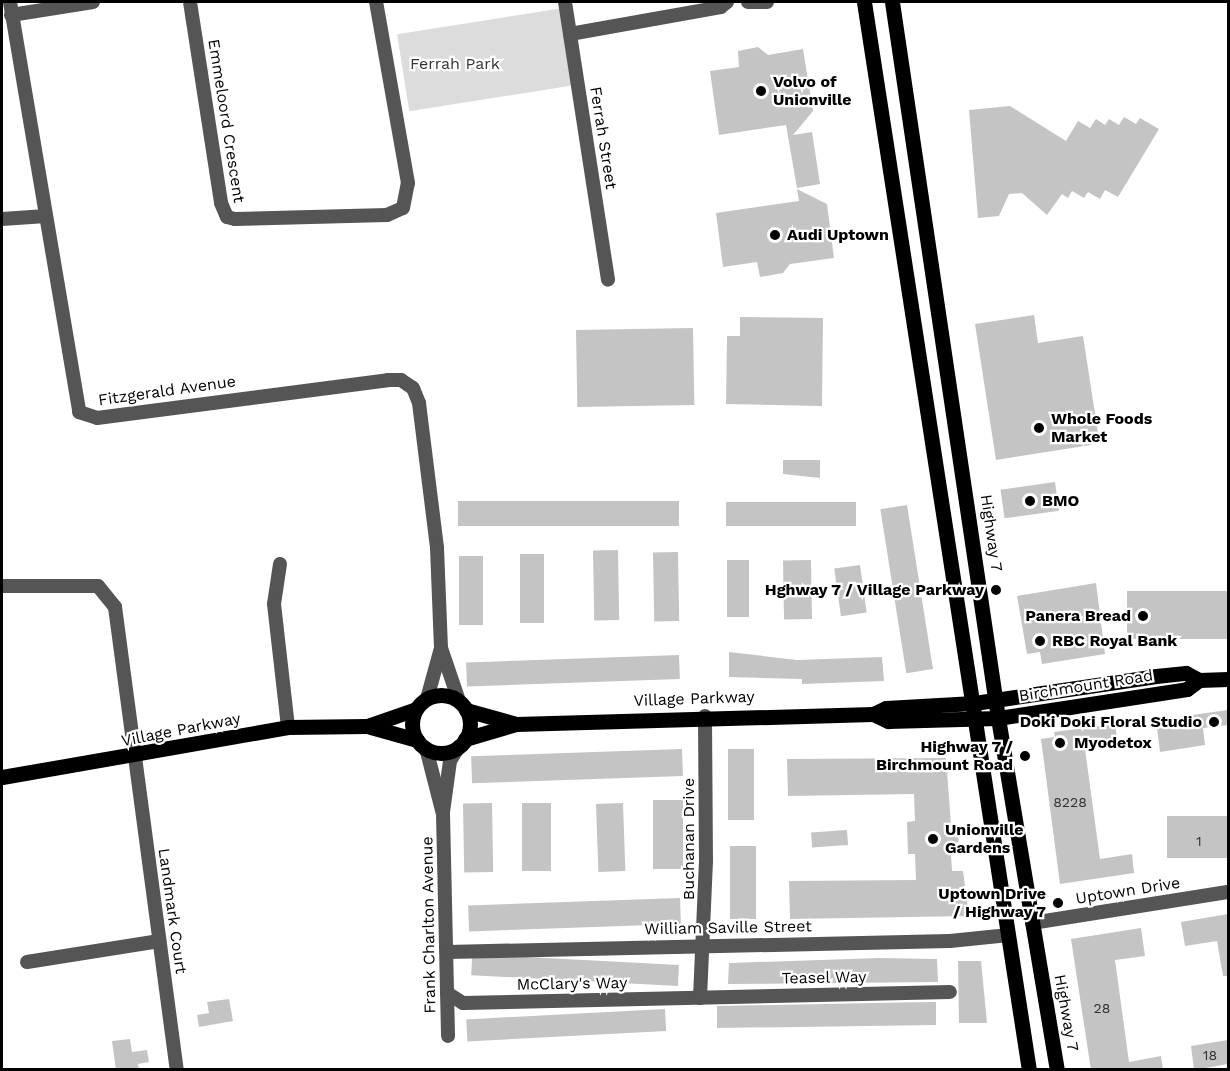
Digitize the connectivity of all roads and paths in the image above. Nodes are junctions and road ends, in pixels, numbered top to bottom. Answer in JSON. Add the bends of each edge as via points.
{"nodes":[{"id":1,"x":93,"y":2,"type":"edge"},
{"id":2,"x":190,"y":2,"type":"edge"},
{"id":3,"x":376,"y":2,"type":"edge"},
{"id":4,"x":565,"y":2,"type":"edge"},
{"id":5,"x":727,"y":2,"type":"edge"},
{"id":6,"x":748,"y":2,"type":"edge"},
{"id":7,"x":767,"y":2,"type":"edge"},
{"id":8,"x":864,"y":2,"type":"edge"},
{"id":9,"x":892,"y":2,"type":"edge"},
{"id":10,"x":10,"y":8,"type":"edge"},
{"id":11,"x":570,"y":34,"type":"junction"},
{"id":12,"x":46,"y":216,"type":"junction"},
{"id":13,"x":2,"y":219,"type":"edge"},
{"id":14,"x":608,"y":280,"type":"dead end"},
{"id":15,"x":280,"y":564,"type":"dead end"},
{"id":16,"x":2,"y":586,"type":"edge"},
{"id":17,"x":441,"y":648,"type":"junction"},
{"id":18,"x":1228,"y":679,"type":"edge"},
{"id":19,"x":1199,"y":680,"type":"junction"},
{"id":20,"x":995,"y":698,"type":"junction"},
{"id":21,"x":974,"y":703,"type":"junction"},
{"id":22,"x":422,"y":704,"type":"junction"},
{"id":23,"x":463,"y":706,"type":"junction"},
{"id":24,"x":873,"y":714,"type":"junction"},
{"id":25,"x":705,"y":716,"type":"junction"},
{"id":26,"x":998,"y":718,"type":"junction"},
{"id":27,"x":976,"y":720,"type":"junction"},
{"id":28,"x":516,"y":724,"type":"junction"},
{"id":29,"x":367,"y":726,"type":"junction"},
{"id":30,"x":288,"y":728,"type":"junction"},
{"id":31,"x":462,"y":743,"type":"junction"},
{"id":32,"x":422,"y":744,"type":"junction"},
{"id":33,"x":134,"y":757,"type":"junction"},
{"id":34,"x":2,"y":777,"type":"edge"},
{"id":35,"x":443,"y":814,"type":"junction"},
{"id":36,"x":1228,"y":892,"type":"edge"},
{"id":37,"x":1032,"y":923,"type":"junction"},
{"id":38,"x":1009,"y":935,"type":"junction"},
{"id":39,"x":159,"y":942,"type":"junction"},
{"id":40,"x":704,"y":945,"type":"junction"},
{"id":41,"x":447,"y":952,"type":"junction"},
{"id":42,"x":27,"y":962,"type":"dead end"},
{"id":43,"x":950,"y":992,"type":"dead end"},
{"id":44,"x":447,"y":993,"type":"junction"},
{"id":45,"x":700,"y":998,"type":"junction"},
{"id":46,"x":448,"y":1036,"type":"dead end"},
{"id":47,"x":177,"y":1070,"type":"edge"},
{"id":48,"x":1029,"y":1070,"type":"edge"},
{"id":49,"x":1057,"y":1070,"type":"edge"}],
"edges":[{"from":1,"to":10,"type":"street"},
{"from":2,"to":3,"type":"street","name":"Emmeloord Crescent","via":[[221,203],[227,217],[235,219],[387,214],[404,208],[408,183]]},
{"from":4,"to":11,"type":"street","name":"Ferrah Street"},
{"from":5,"to":11,"type":"street","via":[[721,7]]},
{"from":6,"to":7,"type":"street"},
{"from":8,"to":21,"type":"main road"},
{"from":9,"to":20,"type":"main road","name":"Highway 7"},
{"from":10,"to":12,"type":"street","name":"Fitzgerald Avenue"},
{"from":11,"to":14,"type":"street","name":"Ferrah Street"},
{"from":12,"to":13,"type":"street"},
{"from":12,"to":17,"type":"street","name":"Fitzgerald Avenue","via":[[73,394],[84,416],[97,418],[388,380],[401,380],[413,388],[419,403],[438,548]]},
{"from":15,"to":30,"type":"street","via":[[274,604]]},
{"from":16,"to":33,"type":"street","name":"Landmark Court","via":[[91,585],[107,591],[115,607]]},
{"from":17,"to":22,"type":"street","name":"Fitzgerald Avenue"},
{"from":17,"to":23,"type":"street","name":"Fitzgerald Avenue"},
{"from":18,"to":19,"type":"main road","name":"Birchmount Road"},
{"from":19,"to":20,"type":"main road","name":"Birchmount Road","via":[[1186,673]]},
{"from":19,"to":26,"type":"main road","name":"Birchmount Road","via":[[1187,689]]},
{"from":20,"to":21,"type":"main road","name":"Village Parkway"},
{"from":20,"to":26,"type":"main road","name":"Highway 7"},
{"from":21,"to":24,"type":"main road","name":"Village Parkway","via":[[886,708]]},
{"from":21,"to":27,"type":"main road"},
{"from":22,"to":23,"type":"main road","via":[[444,695]]},
{"from":22,"to":29,"type":"main road","name":"Village Parkway"},
{"from":22,"to":32,"type":"main road","via":[[413,725]]},
{"from":23,"to":28,"type":"main road","name":"Village Parkway"},
{"from":23,"to":31,"type":"main road","via":[[470,725]]},
{"from":24,"to":25,"type":"main road","name":"Village Parkway"},
{"from":24,"to":27,"type":"main road","name":"Village Parkway","via":[[888,721]]},
{"from":25,"to":28,"type":"main road","name":"Village Parkway"},
{"from":25,"to":40,"type":"street","name":"Buchanan Drive"},
{"from":26,"to":27,"type":"main road","name":"Birchmount Road"},
{"from":26,"to":37,"type":"main road","name":"Highway 7"},
{"from":27,"to":38,"type":"main road"},
{"from":28,"to":31,"type":"main road","name":"Village Parkway"},
{"from":29,"to":30,"type":"main road","name":"Village Parkway"},
{"from":29,"to":32,"type":"main road","name":"Village Parkway"},
{"from":30,"to":33,"type":"main road","name":"Village Parkway"},
{"from":31,"to":32,"type":"main road","via":[[443,752]]},
{"from":31,"to":35,"type":"street","name":"Frank Charlton Avenue","via":[[450,761]]},
{"from":32,"to":35,"type":"street","name":"Frank Charlton Avenue"},
{"from":33,"to":34,"type":"main road","name":"Village Parkway"},
{"from":33,"to":39,"type":"street","name":"Landmark Court"},
{"from":35,"to":41,"type":"street","name":"Frank Charlton Avenue"},
{"from":36,"to":37,"type":"street","name":"Uptown Drive"},
{"from":37,"to":49,"type":"main road","name":"Highway 7"},
{"from":38,"to":40,"type":"street","name":"William Saville Street","via":[[972,940]]},
{"from":38,"to":48,"type":"main road"},
{"from":39,"to":42,"type":"street"},
{"from":39,"to":47,"type":"street","name":"Landmark Court"},
{"from":40,"to":41,"type":"street","name":"William Saville Street"},
{"from":40,"to":45,"type":"street","name":"Buchanan Drive"},
{"from":41,"to":44,"type":"street","name":"Frank Charlton Avenue"},
{"from":43,"to":45,"type":"street","name":"Teasel Way"},
{"from":44,"to":45,"type":"street","name":"McClary's Way","via":[[463,1003]]},
{"from":44,"to":46,"type":"street","name":"Frank Charlton Avenue"}]}
